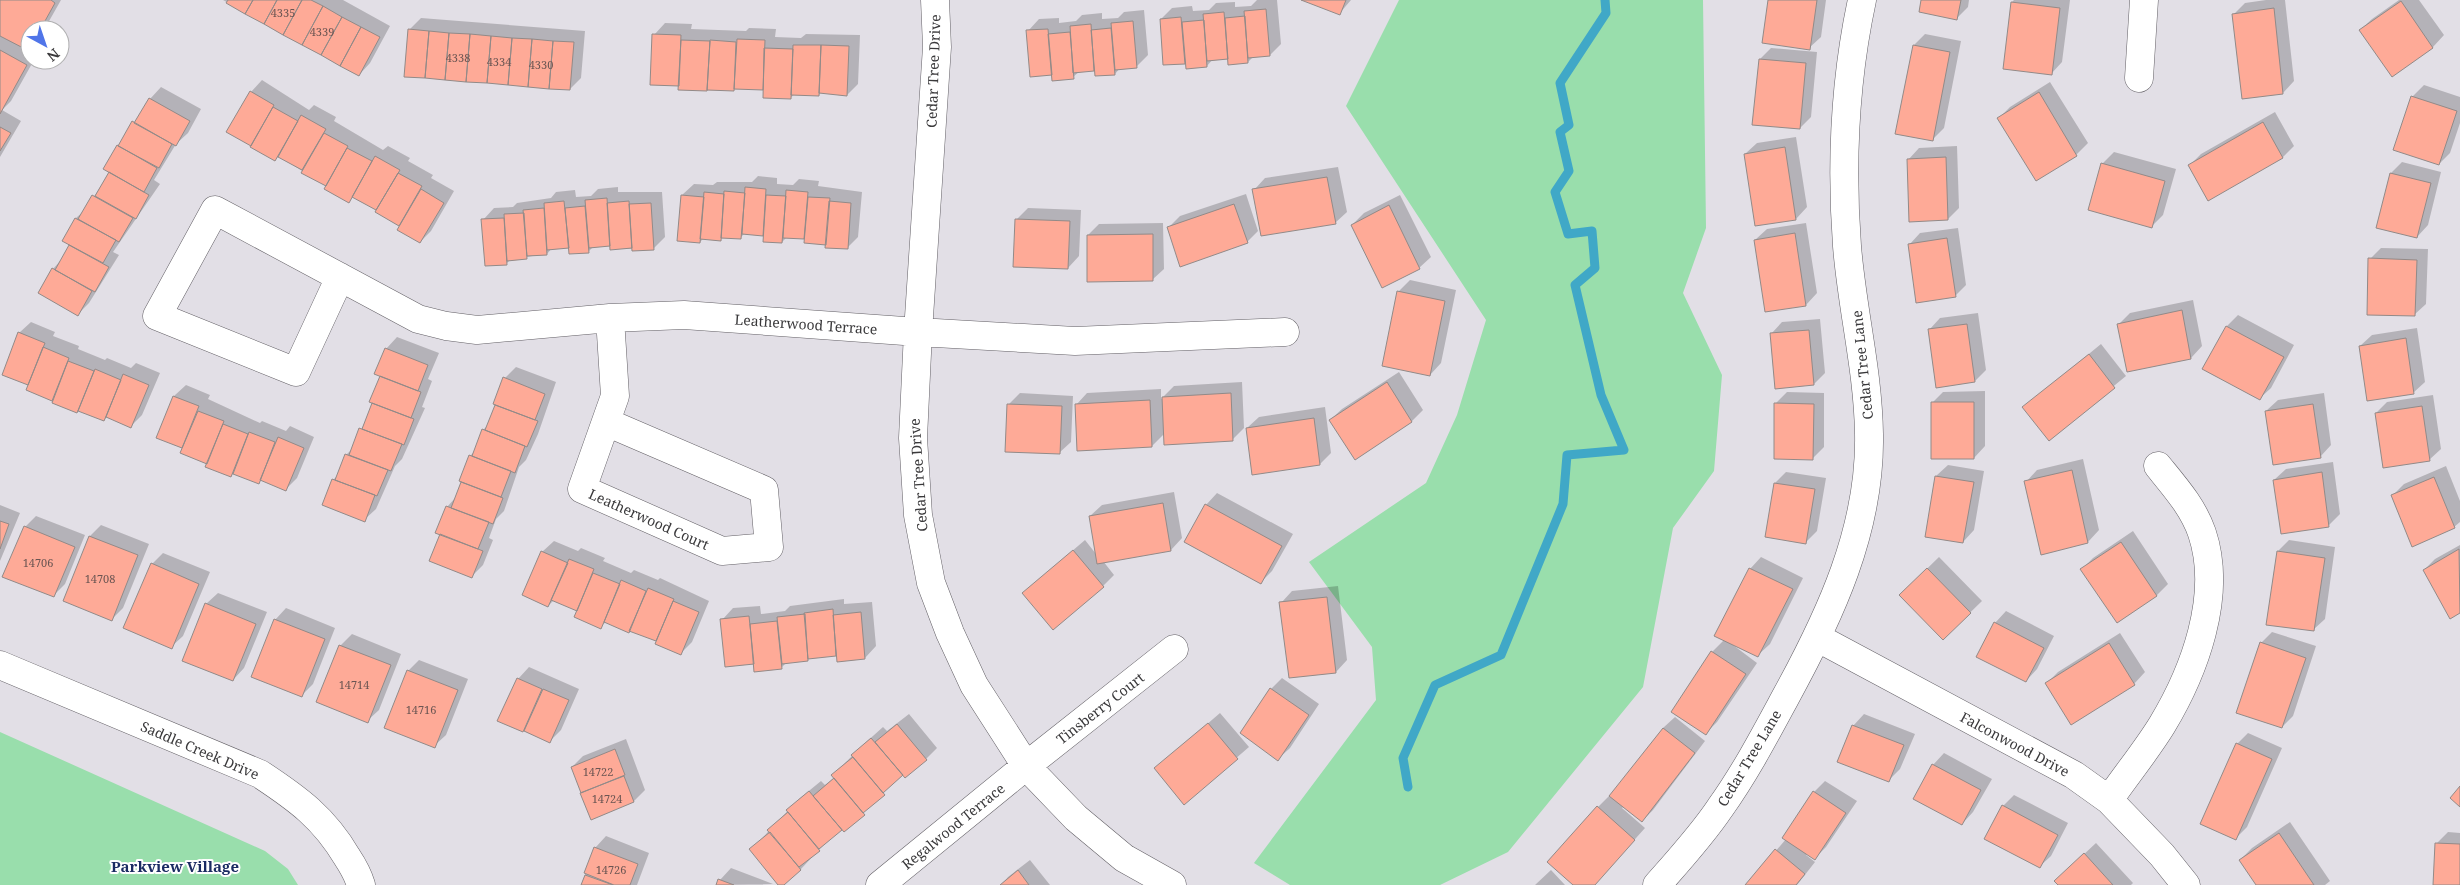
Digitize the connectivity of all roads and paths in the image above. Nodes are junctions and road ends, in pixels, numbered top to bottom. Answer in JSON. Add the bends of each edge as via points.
{"nodes":[{"id":1,"x":935,"y":0,"type":"edge"},
{"id":2,"x":1862,"y":0,"type":"edge"},
{"id":3,"x":2144,"y":0,"type":"edge"},
{"id":4,"x":2139,"y":78,"type":"dead end"},
{"id":5,"x":340,"y":277,"type":"junction"},
{"id":6,"x":610,"y":318,"type":"junction"},
{"id":7,"x":918,"y":332,"type":"junction"},
{"id":8,"x":1285,"y":332,"type":"dead end"},
{"id":9,"x":606,"y":422,"type":"junction"},
{"id":10,"x":2158,"y":466,"type":"dead end"},
{"id":11,"x":1818,"y":638,"type":"junction"},
{"id":12,"x":1174,"y":649,"type":"dead end"},
{"id":13,"x":0,"y":665,"type":"edge"},
{"id":14,"x":1026,"y":766,"type":"junction"},
{"id":15,"x":2109,"y":800,"type":"junction"},
{"id":16,"x":361,"y":885,"type":"edge"},
{"id":17,"x":880,"y":885,"type":"edge"},
{"id":18,"x":1172,"y":885,"type":"edge"},
{"id":19,"x":1657,"y":885,"type":"edge"},
{"id":20,"x":2186,"y":885,"type":"edge"}],
"edges":[{"from":1,"to":7,"type":"street","name":"Cedar Tree Drive","via":[[937,47]]},
{"from":2,"to":11,"type":"street","name":"Cedar Tree Lane","via":[[1848,97],[1845,180],[1847,246],[1868,390],[1869,437],[1865,492],[1850,560]]},
{"from":3,"to":4,"type":"street"},
{"from":5,"to":5,"type":"street","name":"Leatherwood Terrace","via":[[215,210],[157,316],[296,372]]},
{"from":5,"to":6,"type":"street","name":"Leatherwood Terrace","via":[[418,319],[446,326],[477,330]]},
{"from":6,"to":7,"type":"street","name":"Leatherwood Terrace","via":[[684,314]]},
{"from":6,"to":9,"type":"street","name":"Leatherwood Court","via":[[615,396]]},
{"from":7,"to":8,"type":"street","name":"Leatherwood Terrace","via":[[1075,341]]},
{"from":7,"to":14,"type":"street","name":"Cedar Tree Drive","via":[[913,438],[918,515],[931,583],[974,685]]},
{"from":9,"to":9,"type":"street","name":"Leatherwood Court","via":[[582,489],[722,551],[769,546],[764,490]]},
{"from":10,"to":15,"type":"street","via":[[2185,499],[2202,533],[2209,569],[2207,606],[2197,649],[2180,692],[2161,727]]},
{"from":11,"to":15,"type":"street","name":"Falconwood Drive","via":[[2074,775]]},
{"from":11,"to":19,"type":"street","name":"Cedar Tree Lane","via":[[1747,768],[1719,810]]},
{"from":12,"to":14,"type":"street","name":"Tinsberry Court"},
{"from":13,"to":16,"type":"street","name":"Saddle Creek Drive","via":[[260,774],[298,799],[321,820],[339,843]]},
{"from":14,"to":17,"type":"street","name":"Regalwood Terrace"},
{"from":14,"to":18,"type":"street","name":"Cedar Tree Drive","via":[[1076,818],[1124,858]]},
{"from":15,"to":20,"type":"street","name":"Falconwood Drive"}]}
